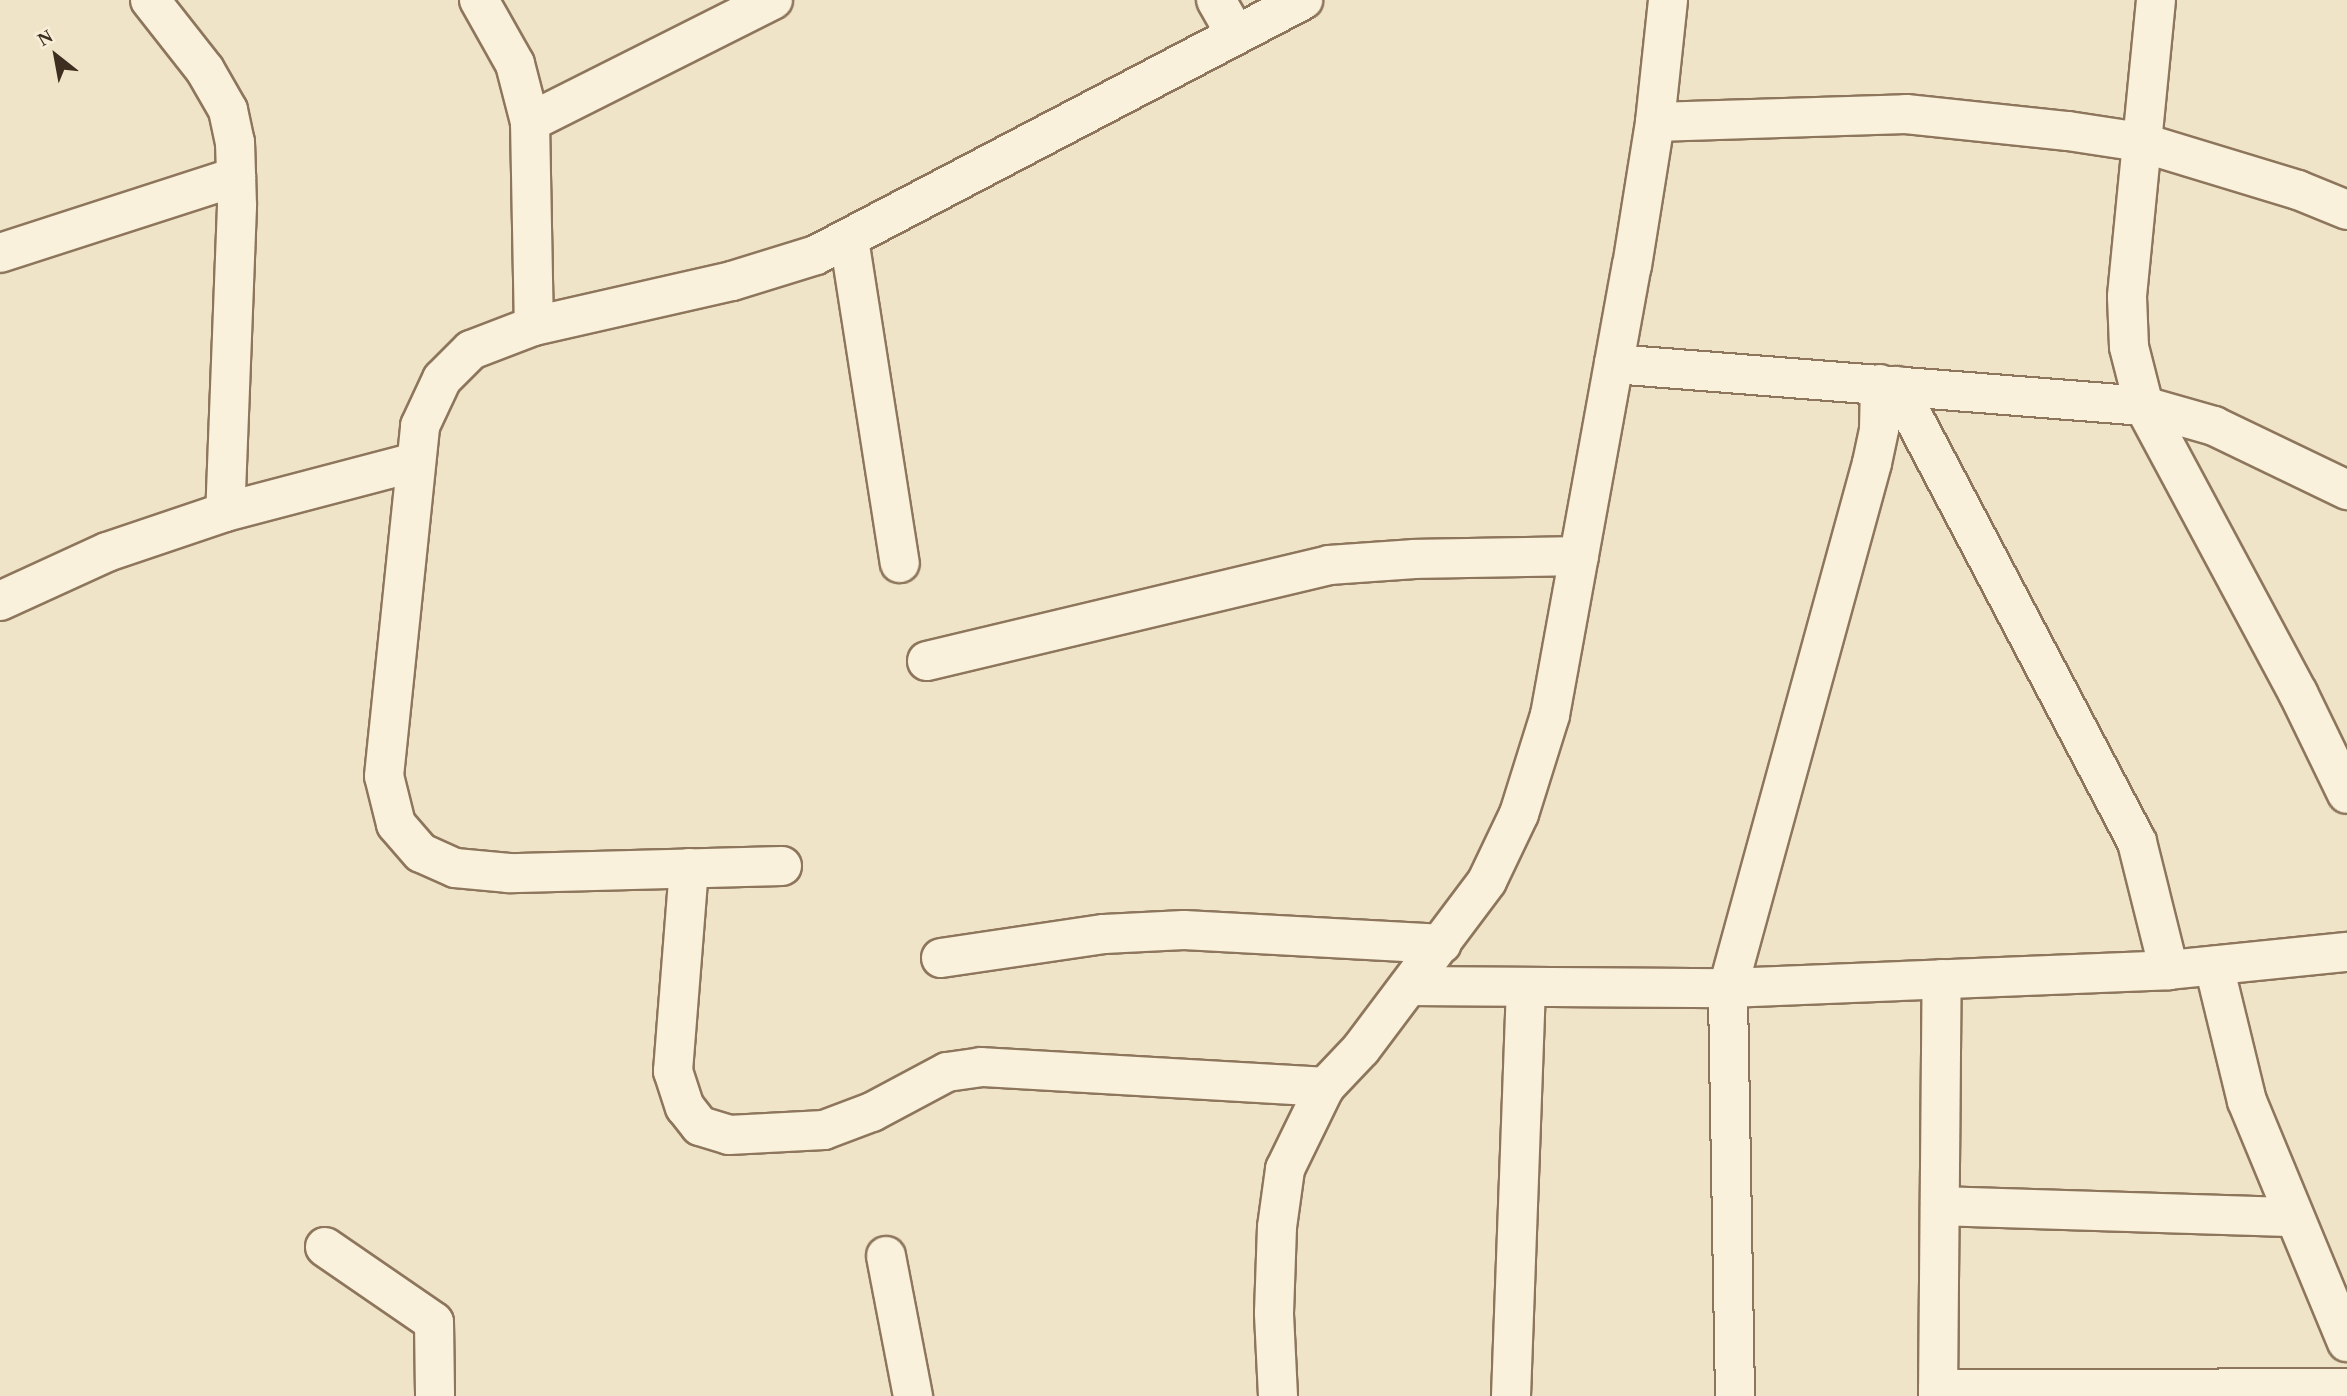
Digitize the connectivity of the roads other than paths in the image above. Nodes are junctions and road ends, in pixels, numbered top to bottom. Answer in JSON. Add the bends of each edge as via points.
{"nodes":[{"id":1,"x":150,"y":0,"type":"edge"},
{"id":2,"x":479,"y":0,"type":"edge"},
{"id":3,"x":772,"y":0,"type":"edge"},
{"id":4,"x":1216,"y":0,"type":"edge"},
{"id":5,"x":1303,"y":0,"type":"edge"},
{"id":6,"x":1668,"y":0,"type":"edge"},
{"id":7,"x":2157,"y":0,"type":"edge"},
{"id":8,"x":1236,"y":35,"type":"junction"},
{"id":9,"x":530,"y":122,"type":"junction"},
{"id":10,"x":1656,"y":122,"type":"junction"},
{"id":11,"x":2140,"y":142,"type":"junction"},
{"id":12,"x":236,"y":177,"type":"junction"},
{"id":13,"x":2347,"y":211,"type":"edge"},
{"id":14,"x":849,"y":239,"type":"junction"},
{"id":15,"x":0,"y":253,"type":"edge"},
{"id":16,"x":534,"y":326,"type":"junction"},
{"id":17,"x":1614,"y":364,"type":"junction"},
{"id":18,"x":1888,"y":385,"type":"junction"},
{"id":19,"x":2144,"y":406,"type":"junction"},
{"id":20,"x":416,"y":462,"type":"junction"},
{"id":21,"x":2347,"y":490,"type":"edge"},
{"id":22,"x":225,"y":512,"type":"junction"},
{"id":23,"x":1579,"y":556,"type":"junction"},
{"id":24,"x":900,"y":563,"type":"dead end"},
{"id":25,"x":0,"y":601,"type":"edge"},
{"id":26,"x":927,"y":661,"type":"dead end"},
{"id":27,"x":2347,"y":794,"type":"edge"},
{"id":28,"x":782,"y":866,"type":"dead end"},
{"id":29,"x":689,"y":868,"type":"junction"},
{"id":30,"x":1442,"y":944,"type":"junction"},
{"id":31,"x":2347,"y":952,"type":"edge"},
{"id":32,"x":942,"y":958,"type":"dead end"},
{"id":33,"x":2214,"y":966,"type":"junction"},
{"id":34,"x":2169,"y":970,"type":"junction"},
{"id":35,"x":1942,"y":979,"type":"junction"},
{"id":36,"x":1409,"y":986,"type":"junction"},
{"id":37,"x":1526,"y":987,"type":"junction"},
{"id":38,"x":1728,"y":988,"type":"junction"},
{"id":39,"x":1325,"y":1087,"type":"junction"},
{"id":40,"x":1940,"y":1206,"type":"junction"},
{"id":41,"x":2293,"y":1217,"type":"junction"},
{"id":42,"x":325,"y":1247,"type":"dead end"},
{"id":43,"x":886,"y":1255,"type":"dead end"},
{"id":44,"x":2347,"y":1342,"type":"edge"},
{"id":45,"x":2347,"y":1388,"type":"edge"},
{"id":46,"x":1938,"y":1393,"type":"edge"},
{"id":47,"x":435,"y":1396,"type":"edge"},
{"id":48,"x":913,"y":1396,"type":"edge"},
{"id":49,"x":1278,"y":1396,"type":"edge"},
{"id":50,"x":1511,"y":1396,"type":"edge"},
{"id":51,"x":1735,"y":1396,"type":"edge"}],
"edges":[{"from":1,"to":12,"type":"street","via":[[205,70],[228,110]]},
{"from":2,"to":9,"type":"street","via":[[516,64]]},
{"from":3,"to":9,"type":"street"},
{"from":4,"to":8,"type":"street"},
{"from":5,"to":8,"type":"street"},
{"from":6,"to":10,"type":"street"},
{"from":7,"to":11,"type":"street"},
{"from":8,"to":14,"type":"street"},
{"from":9,"to":16,"type":"street"},
{"from":10,"to":11,"type":"street","via":[[1906,114]]},
{"from":10,"to":17,"type":"street"},
{"from":11,"to":13,"type":"street","via":[[2298,190]]},
{"from":11,"to":19,"type":"street","via":[[2127,297],[2129,347]]},
{"from":12,"to":15,"type":"street"},
{"from":12,"to":22,"type":"street"},
{"from":14,"to":16,"type":"street","via":[[816,255],[732,282]]},
{"from":14,"to":24,"type":"street"},
{"from":16,"to":20,"type":"street","via":[[471,350],[442,379],[420,426]]},
{"from":17,"to":18,"type":"street"},
{"from":17,"to":23,"type":"street"},
{"from":18,"to":19,"type":"street"},
{"from":18,"to":34,"type":"street","via":[[2137,842]]},
{"from":18,"to":38,"type":"street","via":[[1872,463]]},
{"from":19,"to":21,"type":"street","via":[[2214,426]]},
{"from":19,"to":27,"type":"street"},
{"from":20,"to":22,"type":"street"},
{"from":20,"to":29,"type":"street","via":[[384,776],[396,824],[421,853],[455,868],[509,873]]},
{"from":22,"to":25,"type":"street","via":[[107,552]]},
{"from":23,"to":26,"type":"street","via":[[1329,565]]},
{"from":23,"to":30,"type":"street","via":[[1549,715],[1519,814],[1487,881]]},
{"from":28,"to":29,"type":"street"},
{"from":29,"to":39,"type":"street","via":[[673,1071],[685,1107],[700,1126],[729,1135],[824,1130],[872,1112],[947,1072],[981,1067]]},
{"from":30,"to":32,"type":"street","via":[[1184,930],[1104,934]]},
{"from":30,"to":36,"type":"street"},
{"from":31,"to":33,"type":"street"},
{"from":33,"to":34,"type":"street"},
{"from":33,"to":41,"type":"street","via":[[2247,1101]]},
{"from":34,"to":35,"type":"street"},
{"from":35,"to":38,"type":"street"},
{"from":35,"to":40,"type":"street"},
{"from":36,"to":37,"type":"street"},
{"from":36,"to":39,"type":"street"},
{"from":37,"to":38,"type":"street"},
{"from":37,"to":50,"type":"street"},
{"from":38,"to":51,"type":"street"},
{"from":39,"to":49,"type":"street","via":[[1286,1169],[1280,1204],[1274,1313]]},
{"from":40,"to":41,"type":"street"},
{"from":40,"to":46,"type":"street"},
{"from":41,"to":44,"type":"street"},
{"from":42,"to":47,"type":"street","via":[[434,1322]]},
{"from":43,"to":48,"type":"street"},
{"from":45,"to":46,"type":"street"}]}
